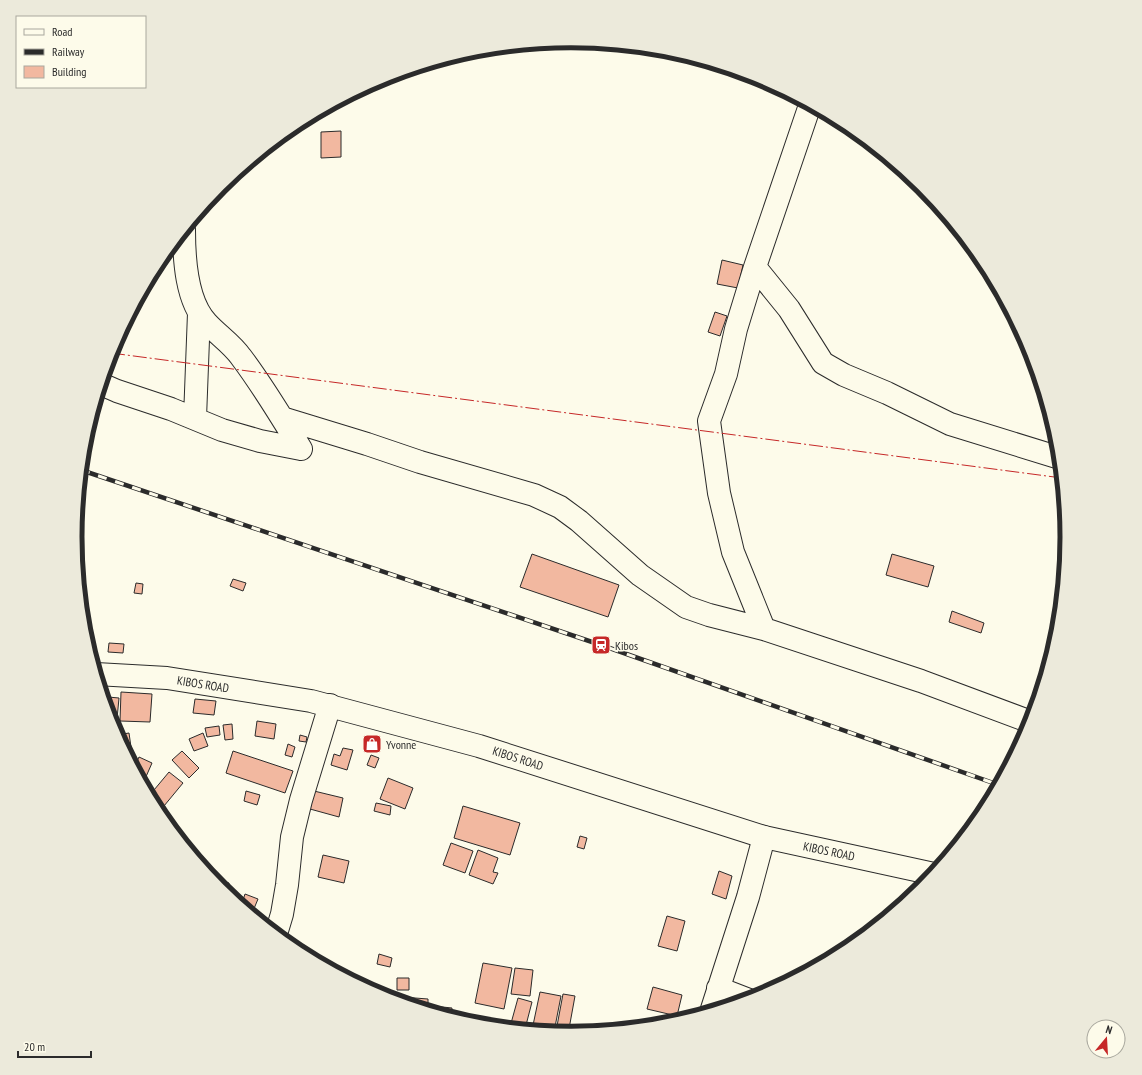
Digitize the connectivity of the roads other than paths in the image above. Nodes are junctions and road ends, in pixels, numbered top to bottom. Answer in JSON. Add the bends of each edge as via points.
{"nodes":[{"id":1,"x":808,"y":110,"type":"edge"},
{"id":2,"x":184,"y":238,"type":"edge"},
{"id":3,"x":755,"y":267,"type":"junction"},
{"id":4,"x":199,"y":313,"type":"junction"},
{"id":5,"x":105,"y":386,"type":"edge"},
{"id":6,"x":195,"y":418,"type":"junction"},
{"id":7,"x":282,"y":418,"type":"junction"},
{"id":8,"x":1053,"y":456,"type":"edge"},
{"id":9,"x":764,"y":629,"type":"junction"},
{"id":10,"x":101,"y":674,"type":"edge"},
{"id":11,"x":330,"y":706,"type":"junction"},
{"id":12,"x":1025,"y":720,"type":"edge"},
{"id":13,"x":764,"y":836,"type":"junction"},
{"id":14,"x":927,"y":873,"type":"edge"},
{"id":15,"x":277,"y":929,"type":"edge"},
{"id":16,"x":718,"y":988,"type":"junction"},
{"id":17,"x":740,"y":997,"type":"edge"},
{"id":18,"x":713,"y":1006,"type":"edge"}],
"edges":[{"from":1,"to":3,"type":"street"},
{"from":2,"to":4,"type":"street","via":[[186,272]]},
{"from":3,"to":8,"type":"street","via":[[789,310],[823,363],[950,424]]},
{"from":3,"to":9,"type":"street","via":[[736,329],[726,374],[709,420],[719,492],[733,552]]},
{"from":4,"to":6,"type":"street"},
{"from":4,"to":7,"type":"street","via":[[242,357]]},
{"from":5,"to":6,"type":"street"},
{"from":6,"to":7,"type":"street","via":[[222,430],[301,449]]},
{"from":7,"to":9,"type":"street","via":[[534,495],[560,507],[579,521],[640,575],[686,607]]},
{"from":9,"to":12,"type":"street","via":[[921,681]]},
{"from":10,"to":11,"type":"street","name":"KIBOS ROAD","via":[[167,678]]},
{"from":11,"to":13,"type":"street","name":"KIBOS ROAD","via":[[479,746]]},
{"from":11,"to":15,"type":"street","via":[[292,837],[287,885]]},
{"from":13,"to":14,"type":"street","name":"KIBOS ROAD"},
{"from":13,"to":16,"type":"street","via":[[748,898]]},
{"from":16,"to":17,"type":"street"},
{"from":16,"to":18,"type":"street"}]}
